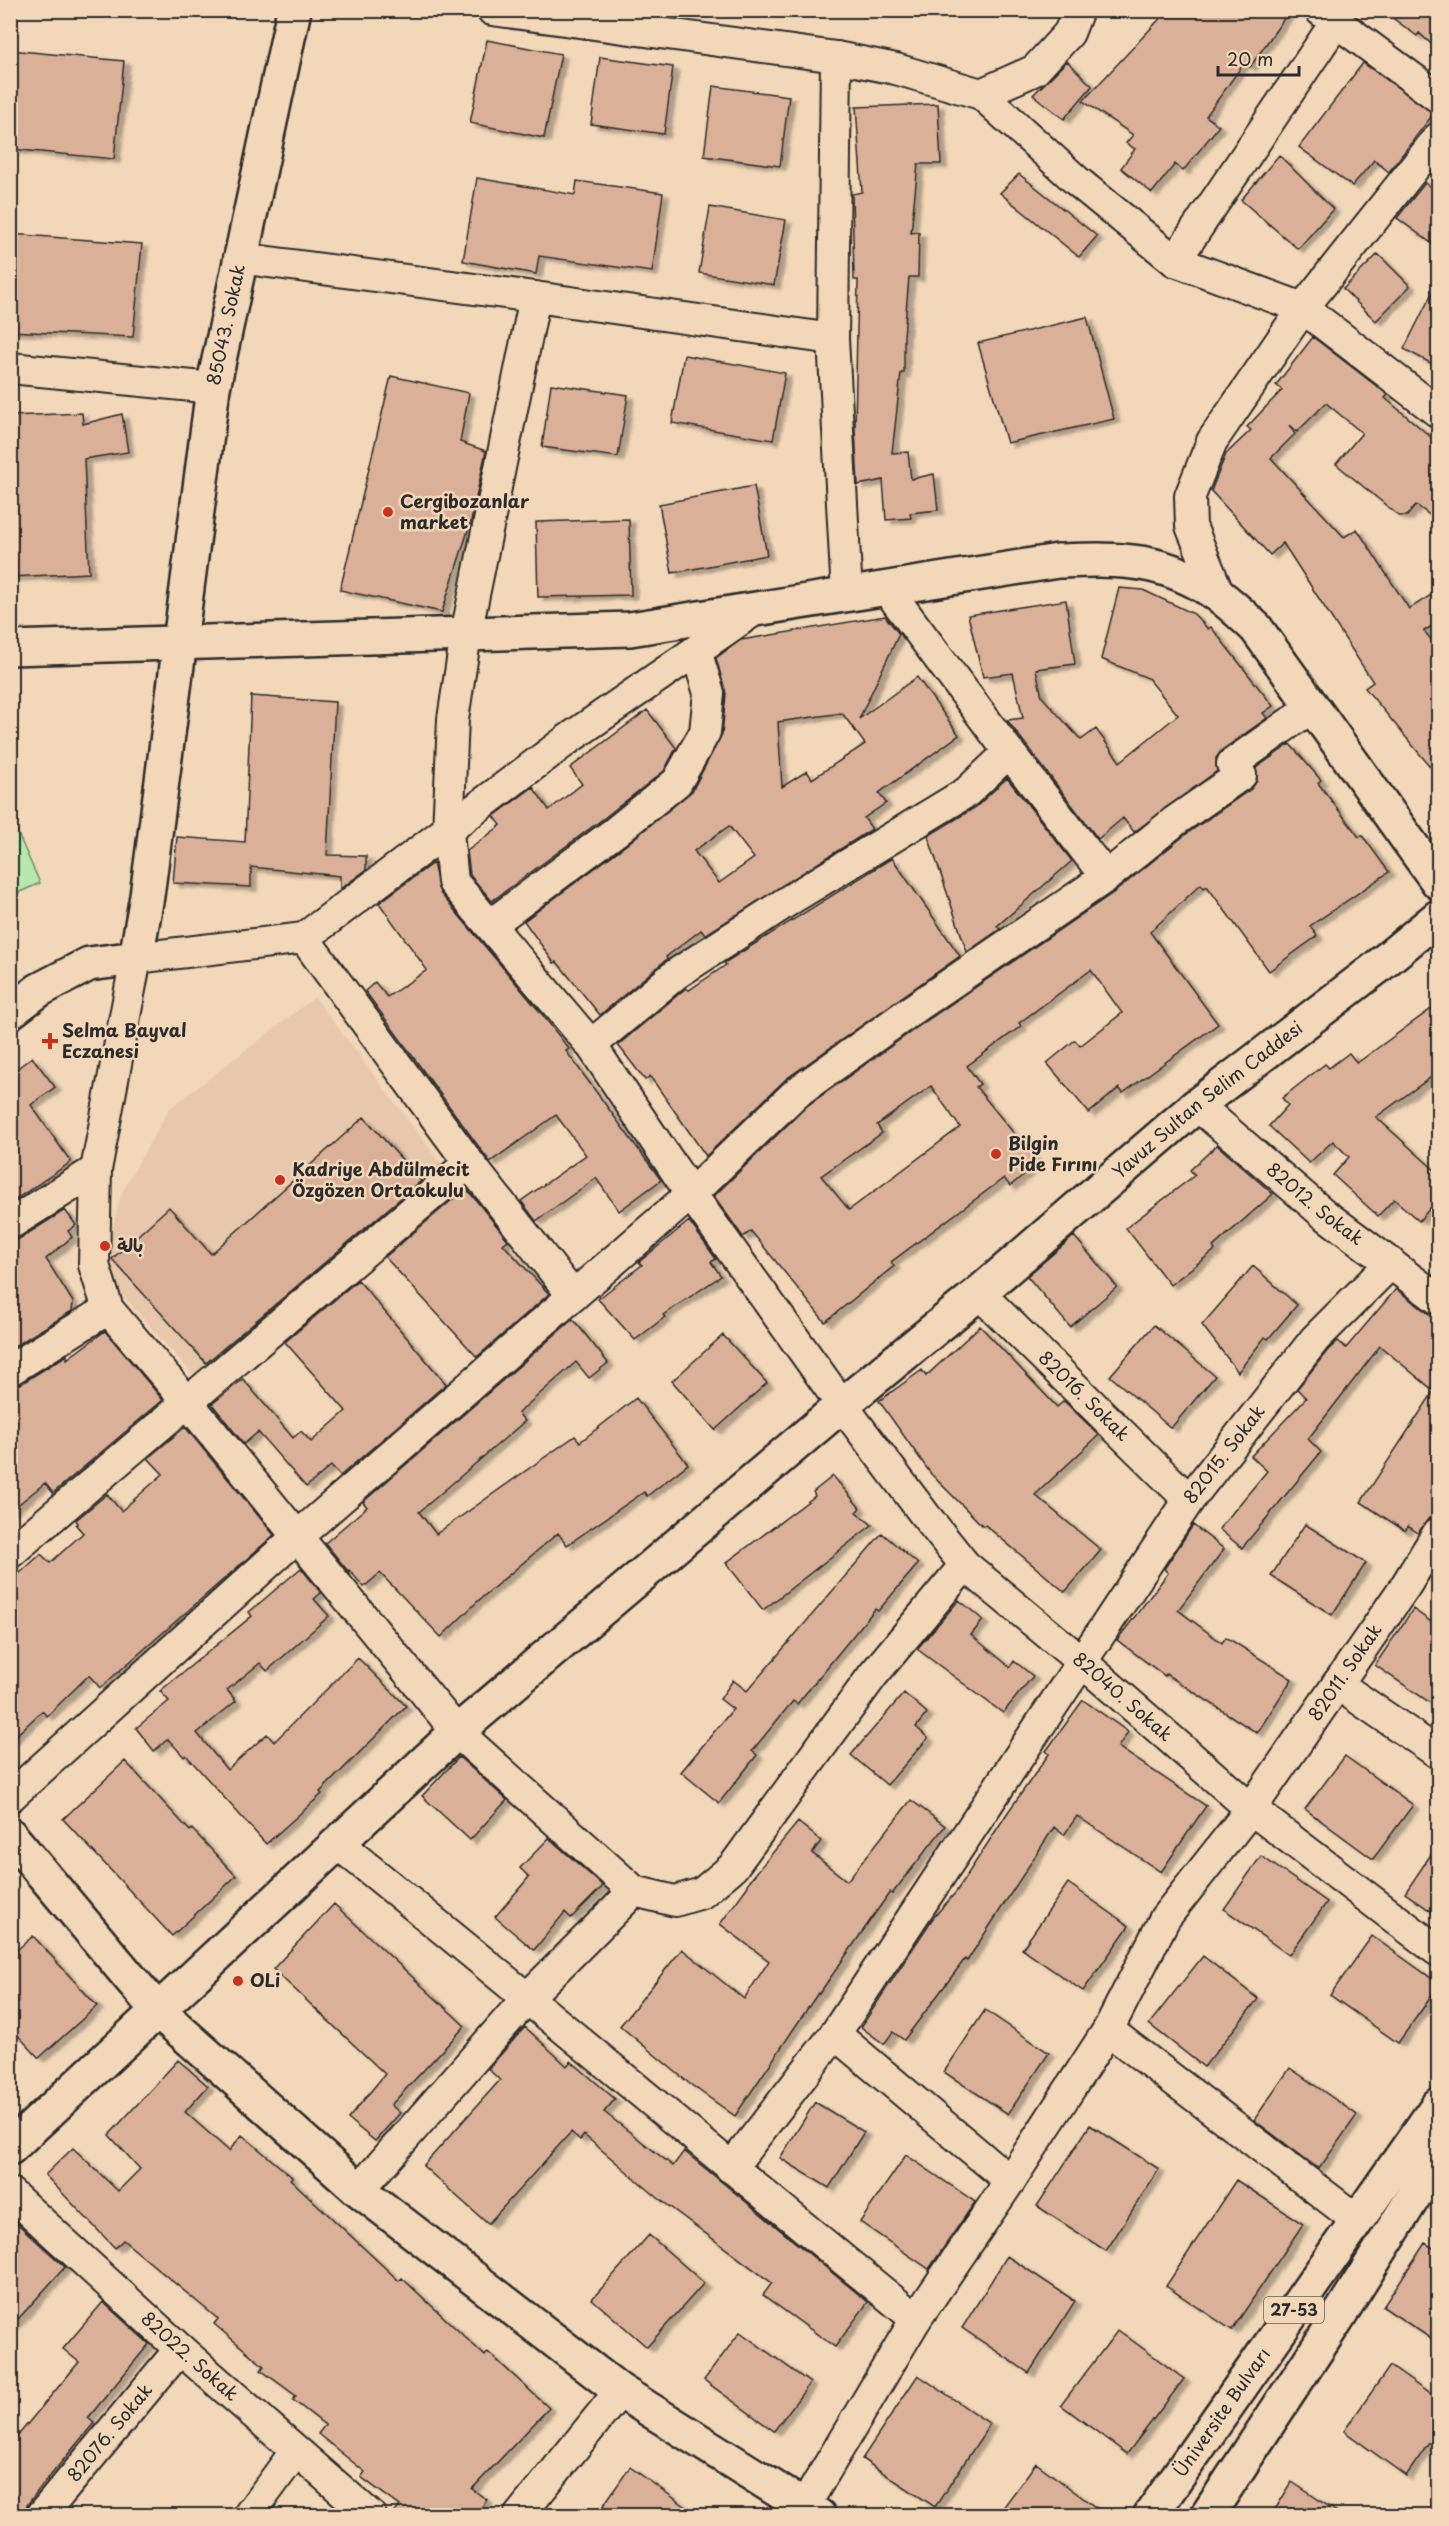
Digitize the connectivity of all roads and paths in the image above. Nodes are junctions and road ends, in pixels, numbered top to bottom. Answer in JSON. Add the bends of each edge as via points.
{"nodes":[{"id":1,"x":294,"y":10,"type":"edge"},
{"id":2,"x":492,"y":10,"type":"edge"},
{"id":3,"x":1078,"y":10,"type":"edge"},
{"id":4,"x":1330,"y":14,"type":"edge"},
{"id":5,"x":836,"y":57,"type":"junction"},
{"id":6,"x":981,"y":94,"type":"junction"},
{"id":7,"x":1438,"y":97,"type":"edge"},
{"id":8,"x":1438,"y":138,"type":"edge"},
{"id":9,"x":239,"y":258,"type":"junction"},
{"id":10,"x":1175,"y":261,"type":"junction"},
{"id":11,"x":535,"y":297,"type":"junction"},
{"id":12,"x":1303,"y":308,"type":"junction"},
{"id":13,"x":833,"y":339,"type":"junction"},
{"id":14,"x":10,"y":368,"type":"edge"},
{"id":15,"x":213,"y":388,"type":"junction"},
{"id":16,"x":1438,"y":412,"type":"edge"},
{"id":17,"x":887,"y":589,"type":"junction"},
{"id":18,"x":847,"y":595,"type":"junction"},
{"id":19,"x":1219,"y":595,"type":"junction"},
{"id":20,"x":756,"y":609,"type":"junction"},
{"id":21,"x":466,"y":634,"type":"junction"},
{"id":22,"x":179,"y":642,"type":"junction"},
{"id":23,"x":10,"y":648,"type":"edge"},
{"id":24,"x":696,"y":651,"type":"junction"},
{"id":25,"x":1312,"y":706,"type":"junction"},
{"id":26,"x":1009,"y":752,"type":"junction"},
{"id":27,"x":447,"y":832,"type":"junction"},
{"id":28,"x":1106,"y":877,"type":"junction"},
{"id":29,"x":1438,"y":882,"type":"edge"},
{"id":30,"x":1438,"y":917,"type":"edge"},
{"id":31,"x":490,"y":925,"type":"junction"},
{"id":32,"x":304,"y":938,"type":"junction"},
{"id":33,"x":136,"y":958,"type":"junction"},
{"id":34,"x":10,"y":1012,"type":"edge"},
{"id":35,"x":591,"y":1045,"type":"junction"},
{"id":36,"x":1197,"y":1105,"type":"junction"},
{"id":37,"x":469,"y":1163,"type":"junction"},
{"id":38,"x":96,"y":1170,"type":"junction"},
{"id":39,"x":691,"y":1194,"type":"junction"},
{"id":40,"x":10,"y":1224,"type":"edge"},
{"id":41,"x":1390,"y":1263,"type":"junction"},
{"id":42,"x":979,"y":1293,"type":"junction"},
{"id":43,"x":573,"y":1296,"type":"junction"},
{"id":44,"x":1438,"y":1299,"type":"edge"},
{"id":45,"x":108,"y":1309,"type":"junction"},
{"id":46,"x":10,"y":1370,"type":"edge"},
{"id":47,"x":189,"y":1404,"type":"junction"},
{"id":48,"x":842,"y":1405,"type":"junction"},
{"id":49,"x":1189,"y":1500,"type":"junction"},
{"id":50,"x":1438,"y":1533,"type":"edge"},
{"id":51,"x":298,"y":1536,"type":"junction"},
{"id":52,"x":10,"y":1553,"type":"edge"},
{"id":53,"x":965,"y":1564,"type":"junction"},
{"id":54,"x":1082,"y":1662,"type":"junction"},
{"id":55,"x":1337,"y":1684,"type":"junction"},
{"id":56,"x":457,"y":1732,"type":"junction"},
{"id":57,"x":1438,"y":1754,"type":"edge"},
{"id":58,"x":10,"y":1797,"type":"edge"},
{"id":59,"x":1251,"y":1809,"type":"junction"},
{"id":60,"x":10,"y":1835,"type":"edge"},
{"id":61,"x":337,"y":1843,"type":"junction"},
{"id":62,"x":634,"y":1891,"type":"junction"},
{"id":63,"x":1438,"y":1951,"type":"edge"},
{"id":64,"x":528,"y":1997,"type":"junction"},
{"id":65,"x":157,"y":2010,"type":"junction"},
{"id":66,"x":1108,"y":2030,"type":"junction"},
{"id":67,"x":835,"y":2034,"type":"junction"},
{"id":68,"x":1438,"y":2105,"type":"edge"},
{"id":69,"x":10,"y":2148,"type":"edge"},
{"id":70,"x":1438,"y":2158,"type":"edge"},
{"id":71,"x":731,"y":2168,"type":"junction"},
{"id":72,"x":1010,"y":2181,"type":"junction"},
{"id":73,"x":359,"y":2190,"type":"junction"},
{"id":74,"x":10,"y":2193,"type":"edge"},
{"id":75,"x":1357,"y":2220,"type":"junction"},
{"id":76,"x":916,"y":2319,"type":"junction"},
{"id":77,"x":180,"y":2349,"type":"junction"},
{"id":78,"x":620,"y":2391,"type":"junction"},
{"id":79,"x":295,"y":2452,"type":"junction"},
{"id":80,"x":812,"y":2510,"type":"edge"},
{"id":81,"x":41,"y":2516,"type":"edge"},
{"id":82,"x":248,"y":2516,"type":"edge"},
{"id":83,"x":371,"y":2516,"type":"edge"},
{"id":84,"x":519,"y":2516,"type":"edge"},
{"id":85,"x":1150,"y":2516,"type":"edge"},
{"id":86,"x":1207,"y":2516,"type":"edge"}],
"edges":[{"from":1,"to":9,"type":"street","name":"85043. Sokak"},
{"from":2,"to":5,"type":"street"},
{"from":3,"to":6,"type":"street","via":[[1069,33],[1035,70]]},
{"from":4,"to":7,"type":"street"},
{"from":4,"to":10,"type":"street"},
{"from":5,"to":6,"type":"street","via":[[896,69]]},
{"from":5,"to":13,"type":"street"},
{"from":6,"to":10,"type":"street","via":[[1077,181]]},
{"from":8,"to":12,"type":"street"},
{"from":9,"to":11,"type":"street"},
{"from":9,"to":15,"type":"street","name":"85043. Sokak"},
{"from":10,"to":12,"type":"street"},
{"from":11,"to":13,"type":"street"},
{"from":11,"to":21,"type":"street","name":"82040. Sokak"},
{"from":12,"to":16,"type":"street"},
{"from":12,"to":19,"type":"street","via":[[1212,441],[1190,496],[1191,526]]},
{"from":13,"to":18,"type":"street"},
{"from":14,"to":15,"type":"street"},
{"from":15,"to":22,"type":"street","name":"85043. Sokak"},
{"from":17,"to":18,"type":"street"},
{"from":17,"to":19,"type":"street","via":[[1058,561],[1113,560],[1143,562],[1177,571]]},
{"from":17,"to":26,"type":"street"},
{"from":18,"to":20,"type":"street"},
{"from":19,"to":25,"type":"street","via":[[1256,628]]},
{"from":20,"to":21,"type":"street","via":[[630,629]]},
{"from":20,"to":24,"type":"street"},
{"from":21,"to":22,"type":"street"},
{"from":21,"to":27,"type":"street","name":"82040. Sokak","via":[[453,719]]},
{"from":22,"to":23,"type":"street"},
{"from":22,"to":33,"type":"street","name":"85043. Sokak"},
{"from":24,"to":27,"type":"street","via":[[567,740]]},
{"from":24,"to":31,"type":"street","via":[[709,693],[705,732],[677,782]]},
{"from":25,"to":28,"type":"street","via":[[1232,764],[1241,775]]},
{"from":25,"to":29,"type":"street"},
{"from":26,"to":28,"type":"street"},
{"from":26,"to":35,"type":"street","via":[[967,792],[676,974]]},
{"from":27,"to":31,"type":"street","name":"82040. Sokak","via":[[453,882]]},
{"from":27,"to":32,"type":"street"},
{"from":28,"to":39,"type":"street","via":[[796,1093]]},
{"from":30,"to":36,"type":"street","name":"Yavuz Sultan Selim Caddesi"},
{"from":31,"to":35,"type":"street","name":"82040. Sokak"},
{"from":32,"to":33,"type":"street"},
{"from":32,"to":37,"type":"street"},
{"from":33,"to":34,"type":"street","via":[[89,964],[39,990]]},
{"from":33,"to":38,"type":"street"},
{"from":35,"to":39,"type":"street","name":"82040. Sokak"},
{"from":36,"to":41,"type":"street","name":"82012. Sokak","via":[[1324,1214]]},
{"from":36,"to":42,"type":"street","name":"Yavuz Sultan Selim Caddesi"},
{"from":37,"to":43,"type":"street"},
{"from":37,"to":47,"type":"street"},
{"from":38,"to":40,"type":"street"},
{"from":38,"to":45,"type":"street","via":[[94,1265]]},
{"from":39,"to":43,"type":"street"},
{"from":39,"to":48,"type":"street","name":"82040. Sokak"},
{"from":41,"to":44,"type":"street","name":"82012. Sokak"},
{"from":41,"to":49,"type":"street","name":"82015. Sokak","via":[[1315,1339]]},
{"from":42,"to":48,"type":"street","name":"Yavuz Sultan Selim Caddesi"},
{"from":42,"to":49,"type":"street","name":"82016. Sokak"},
{"from":43,"to":51,"type":"street"},
{"from":45,"to":46,"type":"street"},
{"from":45,"to":47,"type":"street"},
{"from":47,"to":51,"type":"street"},
{"from":47,"to":52,"type":"street"},
{"from":48,"to":53,"type":"street","name":"82040. Sokak"},
{"from":48,"to":56,"type":"street","name":"Yavuz Sultan Selim Caddesi"},
{"from":49,"to":54,"type":"street","name":"82015. Sokak"},
{"from":50,"to":55,"type":"street","name":"82011. Sokak"},
{"from":51,"to":56,"type":"street"},
{"from":51,"to":58,"type":"street"},
{"from":53,"to":54,"type":"street","name":"82040. Sokak"},
{"from":53,"to":62,"type":"street","via":[[873,1675],[733,1867],[702,1893],[675,1901]]},
{"from":54,"to":59,"type":"street","name":"82040. Sokak"},
{"from":54,"to":67,"type":"street","name":"82015. Sokak"},
{"from":55,"to":57,"type":"street"},
{"from":55,"to":59,"type":"street","name":"82011. Sokak"},
{"from":56,"to":61,"type":"street","name":"Yavuz Sultan Selim Caddesi"},
{"from":56,"to":62,"type":"street"},
{"from":59,"to":63,"type":"street","name":"82040. Sokak"},
{"from":59,"to":66,"type":"street","name":"82011. Sokak","via":[[1165,1918]]},
{"from":60,"to":65,"type":"street"},
{"from":61,"to":64,"type":"street"},
{"from":61,"to":65,"type":"street","name":"Yavuz Sultan Selim Caddesi"},
{"from":62,"to":64,"type":"street"},
{"from":64,"to":71,"type":"street"},
{"from":64,"to":73,"type":"street"},
{"from":65,"to":69,"type":"street","name":"Yavuz Sultan Selim Caddesi"},
{"from":65,"to":73,"type":"street"},
{"from":66,"to":72,"type":"street","name":"82011. Sokak"},
{"from":66,"to":75,"type":"street"},
{"from":67,"to":71,"type":"street","name":"82015. Sokak"},
{"from":67,"to":72,"type":"street"},
{"from":68,"to":75,"type":"street","name":"Üniversite Bulvarı","number":"27-53"},
{"from":70,"to":86,"type":"street"},
{"from":71,"to":76,"type":"street"},
{"from":72,"to":76,"type":"street","name":"82011. Sokak"},
{"from":73,"to":78,"type":"street"},
{"from":74,"to":77,"type":"street","name":"82022. Sokak"},
{"from":75,"to":85,"type":"street","name":"Üniversite Bulvarı","number":"27-53"},
{"from":76,"to":80,"type":"street","name":"82011. Sokak"},
{"from":77,"to":79,"type":"street","name":"82022. Sokak"},
{"from":77,"to":81,"type":"street","name":"82076. Sokak"},
{"from":78,"to":80,"type":"street"},
{"from":78,"to":84,"type":"street"},
{"from":79,"to":82,"type":"street"},
{"from":79,"to":83,"type":"street","name":"82022. Sokak"}]}
